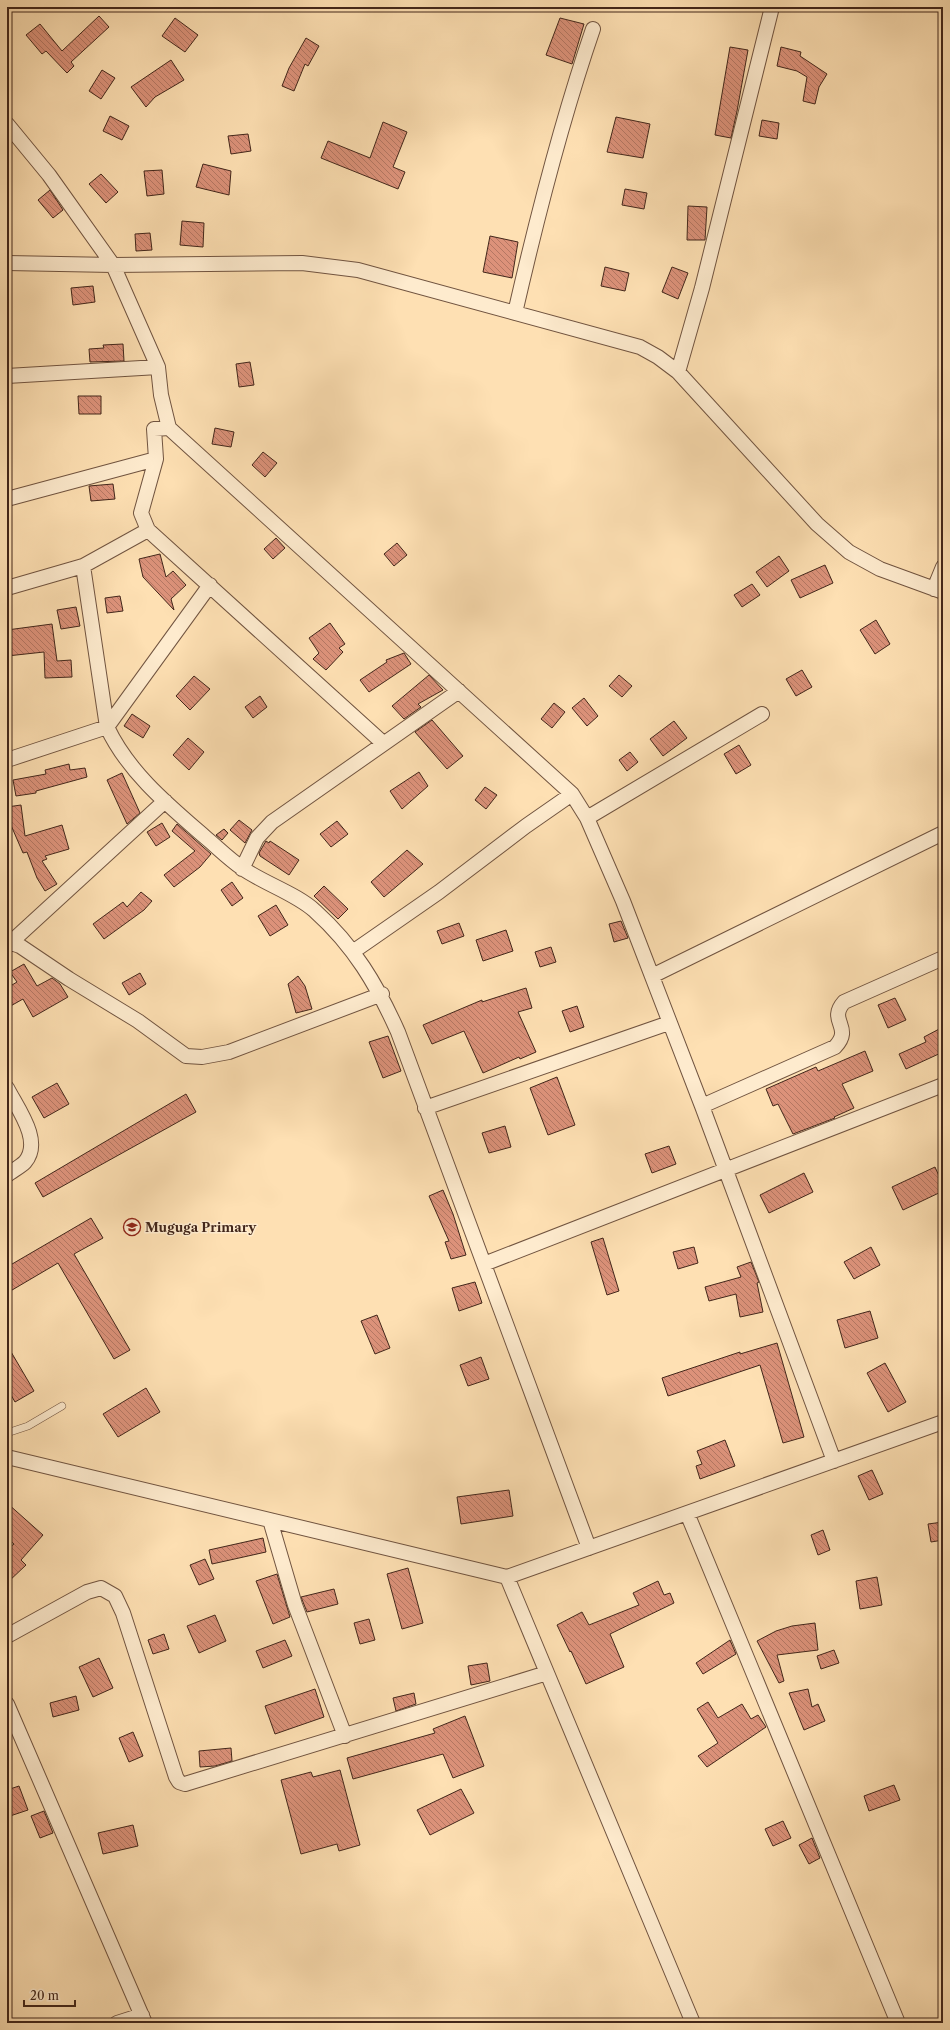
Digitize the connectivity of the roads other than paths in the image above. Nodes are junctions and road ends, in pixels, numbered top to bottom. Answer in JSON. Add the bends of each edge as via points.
{"nodes":[{"id":1,"x":772,"y":7,"type":"edge"},
{"id":2,"x":592,"y":29,"type":"dead end"},
{"id":3,"x":7,"y":124,"type":"edge"},
{"id":4,"x":7,"y":263,"type":"edge"},
{"id":5,"x":113,"y":265,"type":"junction"},
{"id":6,"x":515,"y":313,"type":"junction"},
{"id":7,"x":158,"y":367,"type":"junction"},
{"id":8,"x":678,"y":372,"type":"junction"},
{"id":9,"x":7,"y":376,"type":"edge"},
{"id":10,"x":169,"y":428,"type":"junction"},
{"id":11,"x":156,"y":459,"type":"junction"},
{"id":12,"x":7,"y":499,"type":"edge"},
{"id":13,"x":148,"y":530,"type":"junction"},
{"id":14,"x":83,"y":566,"type":"junction"},
{"id":15,"x":943,"y":568,"type":"edge"},
{"id":16,"x":210,"y":585,"type":"junction"},
{"id":17,"x":7,"y":588,"type":"edge"},
{"id":18,"x":939,"y":591,"type":"edge"},
{"id":19,"x":459,"y":691,"type":"junction"},
{"id":20,"x":762,"y":714,"type":"dead end"},
{"id":21,"x":107,"y":727,"type":"junction"},
{"id":22,"x":383,"y":743,"type":"junction"},
{"id":23,"x":7,"y":760,"type":"edge"},
{"id":24,"x":572,"y":794,"type":"junction"},
{"id":25,"x":165,"y":801,"type":"junction"},
{"id":26,"x":587,"y":818,"type":"junction"},
{"id":27,"x":943,"y":833,"type":"edge"},
{"id":28,"x":242,"y":869,"type":"junction"},
{"id":29,"x":8,"y":944,"type":"edge"},
{"id":30,"x":354,"y":952,"type":"junction"},
{"id":31,"x":943,"y":958,"type":"edge"},
{"id":32,"x":652,"y":976,"type":"junction"},
{"id":33,"x":382,"y":994,"type":"junction"},
{"id":34,"x":669,"y":1023,"type":"junction"},
{"id":35,"x":943,"y":1085,"type":"edge"},
{"id":36,"x":7,"y":1088,"type":"edge"},
{"id":37,"x":702,"y":1106,"type":"junction"},
{"id":38,"x":425,"y":1108,"type":"junction"},
{"id":39,"x":726,"y":1170,"type":"junction"},
{"id":40,"x":7,"y":1175,"type":"edge"},
{"id":41,"x":484,"y":1264,"type":"junction"},
{"id":42,"x":62,"y":1406,"type":"dead end"},
{"id":43,"x":943,"y":1422,"type":"edge"},
{"id":44,"x":7,"y":1433,"type":"edge"},
{"id":45,"x":7,"y":1457,"type":"edge"},
{"id":46,"x":834,"y":1461,"type":"junction"},
{"id":47,"x":687,"y":1513,"type":"junction"},
{"id":48,"x":270,"y":1520,"type":"junction"},
{"id":49,"x":589,"y":1548,"type":"junction"},
{"id":50,"x":507,"y":1577,"type":"junction"},
{"id":51,"x":7,"y":1636,"type":"edge"},
{"id":52,"x":547,"y":1673,"type":"junction"},
{"id":53,"x":7,"y":1704,"type":"edge"},
{"id":54,"x":345,"y":1736,"type":"junction"},
{"id":55,"x":143,"y":2019,"type":"edge"},
{"id":56,"x":117,"y":2023,"type":"edge"},
{"id":57,"x":693,"y":2023,"type":"edge"},
{"id":58,"x":898,"y":2023,"type":"edge"}],
"edges":[{"from":1,"to":8,"type":"street","via":[[702,288]]},
{"from":2,"to":6,"type":"street","via":[[570,97],[536,222]]},
{"from":3,"to":5,"type":"street","via":[[49,175]]},
{"from":4,"to":5,"type":"street"},
{"from":5,"to":6,"type":"street","via":[[302,263],[358,270]]},
{"from":5,"to":7,"type":"street"},
{"from":6,"to":8,"type":"street","via":[[640,347]]},
{"from":7,"to":9,"type":"street"},
{"from":7,"to":10,"type":"street"},
{"from":8,"to":18,"type":"street","via":[[817,524],[849,552],[880,569]]},
{"from":10,"to":11,"type":"street","via":[[154,430]]},
{"from":10,"to":19,"type":"street"},
{"from":11,"to":12,"type":"street"},
{"from":11,"to":13,"type":"street","via":[[141,513]]},
{"from":13,"to":14,"type":"street"},
{"from":13,"to":16,"type":"street"},
{"from":14,"to":17,"type":"street"},
{"from":14,"to":21,"type":"street"},
{"from":15,"to":18,"type":"street"},
{"from":16,"to":21,"type":"street"},
{"from":16,"to":22,"type":"street"},
{"from":19,"to":22,"type":"street"},
{"from":19,"to":24,"type":"street"},
{"from":20,"to":26,"type":"street"},
{"from":21,"to":23,"type":"street"},
{"from":21,"to":25,"type":"street","via":[[117,748]]},
{"from":22,"to":28,"type":"street","via":[[272,822],[257,838]]},
{"from":24,"to":26,"type":"street"},
{"from":24,"to":30,"type":"street"},
{"from":25,"to":28,"type":"street"},
{"from":25,"to":29,"type":"street"},
{"from":26,"to":32,"type":"street"},
{"from":27,"to":32,"type":"street"},
{"from":28,"to":30,"type":"street","via":[[314,910]]},
{"from":29,"to":33,"type":"street","via":[[20,946],[138,1021],[186,1056],[193,1058],[229,1052]]},
{"from":30,"to":33,"type":"street"},
{"from":31,"to":37,"type":"street","via":[[844,1002],[837,1015],[843,1031],[842,1040],[835,1047]]},
{"from":32,"to":34,"type":"street"},
{"from":33,"to":38,"type":"street"},
{"from":34,"to":37,"type":"street"},
{"from":34,"to":38,"type":"street"},
{"from":35,"to":39,"type":"street"},
{"from":36,"to":40,"type":"street","via":[[31,1137],[31,1150],[24,1162]]},
{"from":37,"to":39,"type":"street"},
{"from":38,"to":41,"type":"street"},
{"from":39,"to":41,"type":"street"},
{"from":39,"to":46,"type":"street"},
{"from":41,"to":49,"type":"street"},
{"from":42,"to":44,"type":"lane","via":[[28,1426]]},
{"from":43,"to":46,"type":"street"},
{"from":45,"to":48,"type":"street"},
{"from":46,"to":47,"type":"street"},
{"from":47,"to":49,"type":"street"},
{"from":47,"to":58,"type":"street"},
{"from":48,"to":50,"type":"street"},
{"from":48,"to":54,"type":"street","via":[[295,1605]]},
{"from":49,"to":50,"type":"street"},
{"from":50,"to":52,"type":"street"},
{"from":51,"to":54,"type":"street","via":[[87,1592],[101,1588],[115,1596],[123,1613],[176,1777],[179,1782],[185,1784]]},
{"from":52,"to":54,"type":"street"},
{"from":52,"to":57,"type":"street"},
{"from":53,"to":55,"type":"street"},
{"from":55,"to":56,"type":"street"}]}
